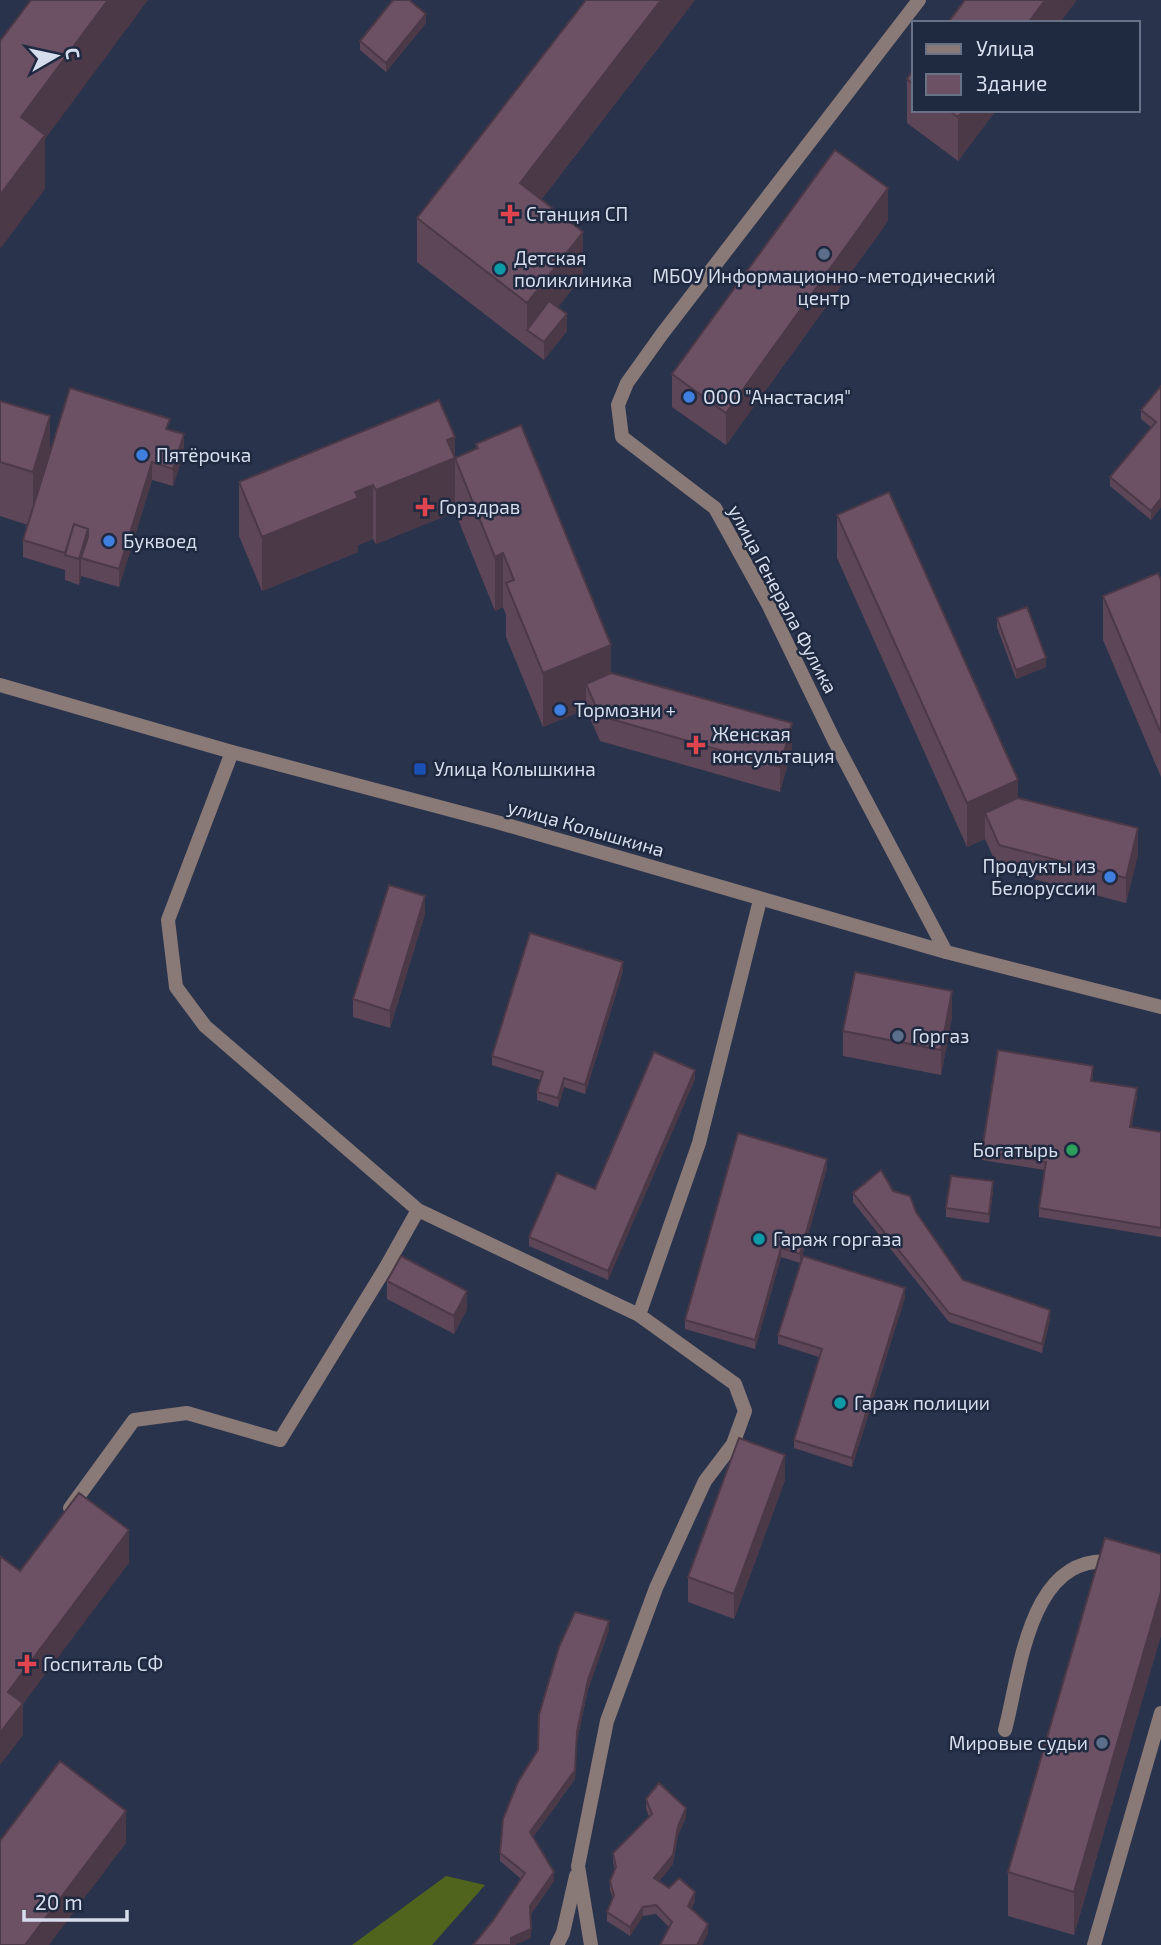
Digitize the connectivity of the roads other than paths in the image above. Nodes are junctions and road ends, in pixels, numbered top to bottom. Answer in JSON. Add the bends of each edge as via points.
{"nodes":[{"id":1,"x":919,"y":0,"type":"edge"},
{"id":2,"x":0,"y":685,"type":"edge"},
{"id":3,"x":232,"y":752,"type":"junction"},
{"id":4,"x":760,"y":900,"type":"junction"},
{"id":5,"x":946,"y":952,"type":"junction"},
{"id":6,"x":1161,"y":1007,"type":"edge"},
{"id":7,"x":418,"y":1210,"type":"junction"},
{"id":8,"x":639,"y":1315,"type":"junction"},
{"id":9,"x":63,"y":1517,"type":"edge"},
{"id":10,"x":1136,"y":1565,"type":"edge"},
{"id":11,"x":1161,"y":1713,"type":"edge"},
{"id":12,"x":1005,"y":1730,"type":"dead end"},
{"id":13,"x":578,"y":1866,"type":"junction"},
{"id":14,"x":557,"y":1945,"type":"edge"},
{"id":15,"x":591,"y":1945,"type":"edge"},
{"id":16,"x":1094,"y":1945,"type":"edge"}],
"edges":[{"from":1,"to":5,"type":"street","name":"улица Генерала Фулика","via":[[662,334],[627,383],[618,405],[622,437],[715,508]]},
{"from":2,"to":3,"type":"street","name":"улица Колышкина"},
{"from":3,"to":4,"type":"street","name":"улица Колышкина","via":[[500,823]]},
{"from":3,"to":7,"type":"street","via":[[167,920],[176,987],[205,1026]]},
{"from":4,"to":5,"type":"street","name":"улица Колышкина"},
{"from":4,"to":8,"type":"street","via":[[699,1143]]},
{"from":5,"to":6,"type":"street","name":"улица Колышкина"},
{"from":7,"to":8,"type":"street"},
{"from":7,"to":9,"type":"street","via":[[280,1440],[187,1413],[134,1420]]},
{"from":8,"to":13,"type":"street","via":[[735,1384],[745,1411],[733,1444],[705,1482],[656,1588],[607,1721]]},
{"from":10,"to":12,"type":"street","via":[[1098,1560],[1063,1573],[1045,1594],[1035,1612]]},
{"from":11,"to":16,"type":"street"},
{"from":13,"to":14,"type":"street"},
{"from":13,"to":15,"type":"street"}]}
